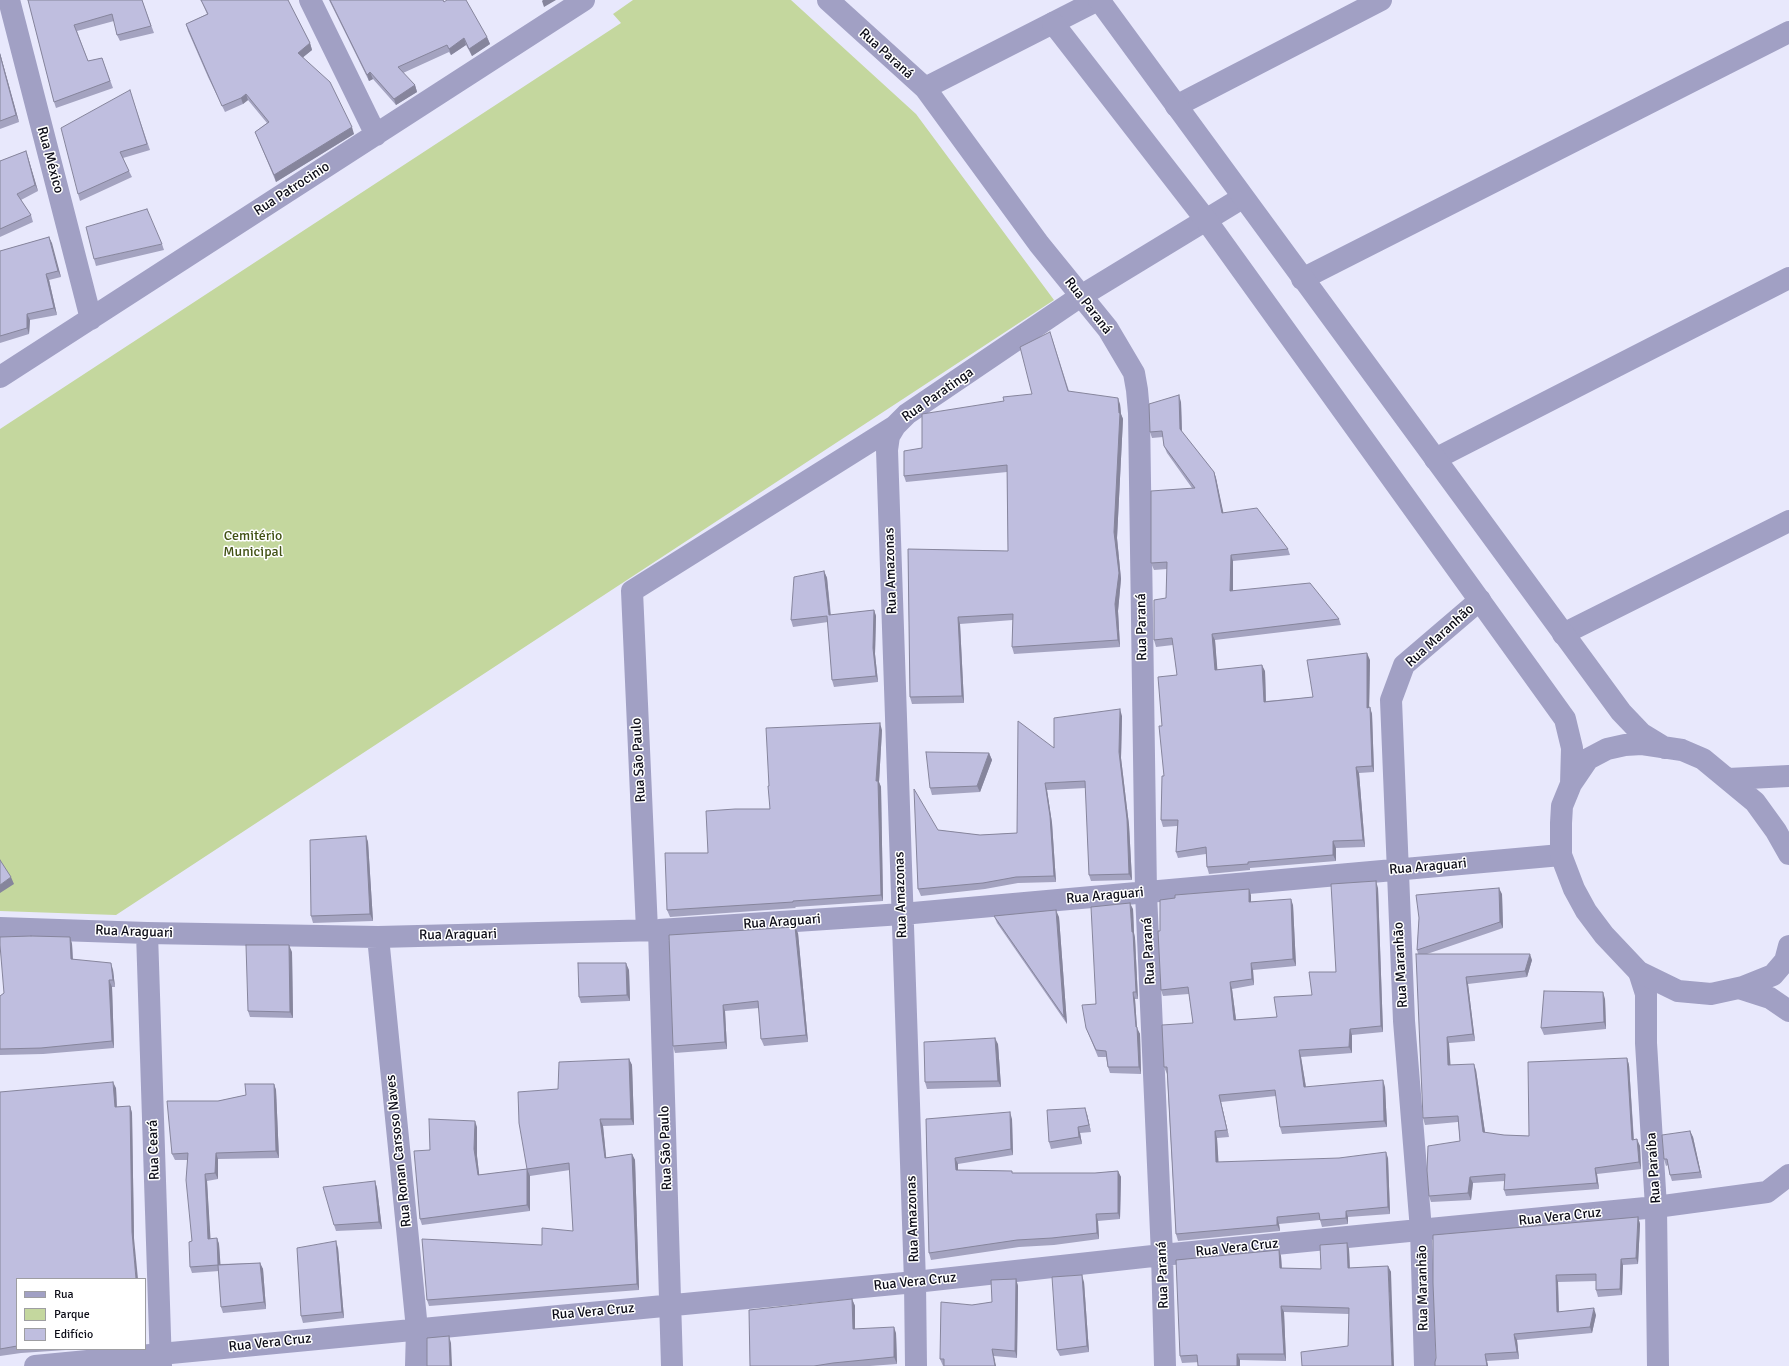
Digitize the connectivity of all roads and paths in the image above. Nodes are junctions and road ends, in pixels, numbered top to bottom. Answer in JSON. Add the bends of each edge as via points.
{"nodes":[{"id":1,"x":9,"y":0,"type":"edge"},
{"id":2,"x":310,"y":0,"type":"edge"},
{"id":3,"x":584,"y":0,"type":"edge"},
{"id":4,"x":828,"y":0,"type":"edge"},
{"id":5,"x":1098,"y":0,"type":"edge"},
{"id":6,"x":1381,"y":0,"type":"edge"},
{"id":7,"x":1053,"y":23,"type":"junction"},
{"id":8,"x":1789,"y":32,"type":"edge"},
{"id":9,"x":925,"y":88,"type":"junction"},
{"id":10,"x":1176,"y":106,"type":"junction"},
{"id":11,"x":376,"y":135,"type":"junction"},
{"id":12,"x":1242,"y":198,"type":"junction"},
{"id":13,"x":1206,"y":220,"type":"junction"},
{"id":14,"x":1789,"y":278,"type":"edge"},
{"id":15,"x":1302,"y":279,"type":"junction"},
{"id":16,"x":1082,"y":296,"type":"junction"},
{"id":17,"x":91,"y":319,"type":"junction"},
{"id":18,"x":0,"y":377,"type":"edge"},
{"id":19,"x":895,"y":426,"type":"junction"},
{"id":20,"x":1435,"y":459,"type":"junction"},
{"id":21,"x":1789,"y":521,"type":"edge"},
{"id":22,"x":632,"y":591,"type":"joint"},
{"id":23,"x":1480,"y":600,"type":"junction"},
{"id":24,"x":1563,"y":634,"type":"junction"},
{"id":25,"x":1665,"y":748,"type":"junction"},
{"id":26,"x":1789,"y":776,"type":"edge"},
{"id":27,"x":1728,"y":779,"type":"junction"},
{"id":28,"x":1571,"y":784,"type":"junction"},
{"id":29,"x":1789,"y":854,"type":"edge"},
{"id":30,"x":1562,"y":855,"type":"junction"},
{"id":31,"x":1397,"y":870,"type":"junction"},
{"id":32,"x":1146,"y":893,"type":"junction"},
{"id":33,"x":902,"y":914,"type":"junction"},
{"id":34,"x":0,"y":928,"type":"edge"},
{"id":35,"x":653,"y":930,"type":"junction"},
{"id":36,"x":147,"y":933,"type":"junction"},
{"id":37,"x":378,"y":937,"type":"junction"},
{"id":38,"x":1789,"y":946,"type":"edge"},
{"id":39,"x":1639,"y":972,"type":"junction"},
{"id":40,"x":1739,"y":988,"type":"junction"},
{"id":41,"x":1789,"y":1011,"type":"edge"},
{"id":42,"x":1789,"y":1175,"type":"edge"},
{"id":43,"x":1656,"y":1207,"type":"junction"},
{"id":44,"x":1422,"y":1230,"type":"junction"},
{"id":45,"x":1162,"y":1255,"type":"junction"},
{"id":46,"x":915,"y":1282,"type":"junction"},
{"id":47,"x":670,"y":1305,"type":"junction"},
{"id":48,"x":416,"y":1329,"type":"junction"},
{"id":49,"x":161,"y":1360,"type":"edge"},
{"id":50,"x":35,"y":1366,"type":"edge"},
{"id":51,"x":416,"y":1366,"type":"edge"},
{"id":52,"x":672,"y":1366,"type":"edge"},
{"id":53,"x":916,"y":1366,"type":"edge"},
{"id":54,"x":1165,"y":1366,"type":"edge"},
{"id":55,"x":1425,"y":1366,"type":"edge"},
{"id":56,"x":1658,"y":1366,"type":"edge"}],
"edges":[{"from":1,"to":17,"type":"street","name":"Rua México"},
{"from":2,"to":11,"type":"street"},
{"from":3,"to":11,"type":"street","name":"Rua Patrocinio"},
{"from":4,"to":9,"type":"street","name":"Rua Paraná"},
{"from":5,"to":7,"type":"street"},
{"from":5,"to":10,"type":"street"},
{"from":6,"to":10,"type":"street"},
{"from":7,"to":9,"type":"street"},
{"from":7,"to":13,"type":"street"},
{"from":8,"to":15,"type":"street"},
{"from":9,"to":16,"type":"street","name":"Rua Paraná","via":[[1039,244]]},
{"from":10,"to":12,"type":"street"},
{"from":11,"to":17,"type":"street","name":"Rua Patrocinio"},
{"from":12,"to":13,"type":"street","name":"Rua Paratinga"},
{"from":12,"to":15,"type":"street"},
{"from":13,"to":16,"type":"street","name":"Rua Paratinga"},
{"from":13,"to":23,"type":"street"},
{"from":14,"to":20,"type":"street"},
{"from":15,"to":20,"type":"street"},
{"from":16,"to":19,"type":"street","name":"Rua Paratinga","via":[[907,414]]},
{"from":16,"to":32,"type":"street","name":"Rua Paraná","via":[[1123,353],[1134,373],[1138,390]]},
{"from":17,"to":18,"type":"street","name":"Rua Patrocinio"},
{"from":19,"to":22,"type":"street","name":"Rua Paratinga"},
{"from":19,"to":33,"type":"street","name":"Rua Amazonas","via":[[889,436],[887,450]]},
{"from":20,"to":24,"type":"street"},
{"from":21,"to":24,"type":"street"},
{"from":22,"to":35,"type":"street","name":"Rua São Paulo"},
{"from":23,"to":28,"type":"street","via":[[1565,719],[1572,748]]},
{"from":23,"to":31,"type":"street","name":"Rua Maranhão","via":[[1404,666],[1391,700]]},
{"from":24,"to":25,"type":"street","via":[[1621,712],[1642,734]]},
{"from":25,"to":27,"type":"street","via":[[1682,750],[1703,759]]},
{"from":25,"to":28,"type":"street","via":[[1636,744],[1607,749],[1588,759]]},
{"from":26,"to":27,"type":"street"},
{"from":27,"to":29,"type":"street","via":[[1755,802]]},
{"from":28,"to":30,"type":"street","via":[[1562,806]]},
{"from":30,"to":31,"type":"street","name":"Rua Araguari"},
{"from":30,"to":39,"type":"street","via":[[1574,889],[1586,911],[1604,936]]},
{"from":31,"to":32,"type":"street","name":"Rua Araguari"},
{"from":31,"to":44,"type":"street","name":"Rua Maranhão","via":[[1404,1021]]},
{"from":32,"to":33,"type":"street","name":"Rua Araguari"},
{"from":32,"to":45,"type":"street","name":"Rua Paraná"},
{"from":33,"to":35,"type":"street","name":"Rua Araguari"},
{"from":33,"to":46,"type":"street","name":"Rua Amazonas"},
{"from":34,"to":36,"type":"street","name":"Rua Araguari"},
{"from":35,"to":37,"type":"street","name":"Rua Araguari"},
{"from":35,"to":47,"type":"street","name":"Rua São Paulo"},
{"from":36,"to":37,"type":"street","name":"Rua Araguari"},
{"from":36,"to":49,"type":"street","name":"Rua Ceará"},
{"from":37,"to":48,"type":"street","name":"Rua Ronan Carsoso Naves"},
{"from":38,"to":40,"type":"street","via":[[1785,961],[1773,975]]},
{"from":39,"to":40,"type":"street","via":[[1678,990],[1711,994]]},
{"from":39,"to":43,"type":"street","name":"Rua Paraíba","via":[[1646,994],[1646,1043]]},
{"from":40,"to":41,"type":"street","via":[[1770,998]]},
{"from":42,"to":43,"type":"street","name":"Rua Vera Cruz","via":[[1767,1192]]},
{"from":43,"to":44,"type":"street","name":"Rua Vera Cruz"},
{"from":43,"to":56,"type":"street","name":"Rua Paraíba"},
{"from":44,"to":45,"type":"street","name":"Rua Vera Cruz"},
{"from":44,"to":55,"type":"street","name":"Rua Maranhão"},
{"from":45,"to":46,"type":"street","name":"Rua Vera Cruz"},
{"from":45,"to":54,"type":"street","name":"Rua Paraná"},
{"from":46,"to":47,"type":"street","name":"Rua Vera Cruz"},
{"from":46,"to":53,"type":"street","name":"Rua Amazonas"},
{"from":47,"to":48,"type":"street","name":"Rua Vera Cruz"},
{"from":47,"to":52,"type":"street","name":"Rua São Paulo"},
{"from":48,"to":49,"type":"street","name":"Rua Vera Cruz"},
{"from":48,"to":51,"type":"street","name":"Rua Ronan Carsoso Naves"},
{"from":49,"to":50,"type":"street","name":"Rua Vera Cruz"}]}
